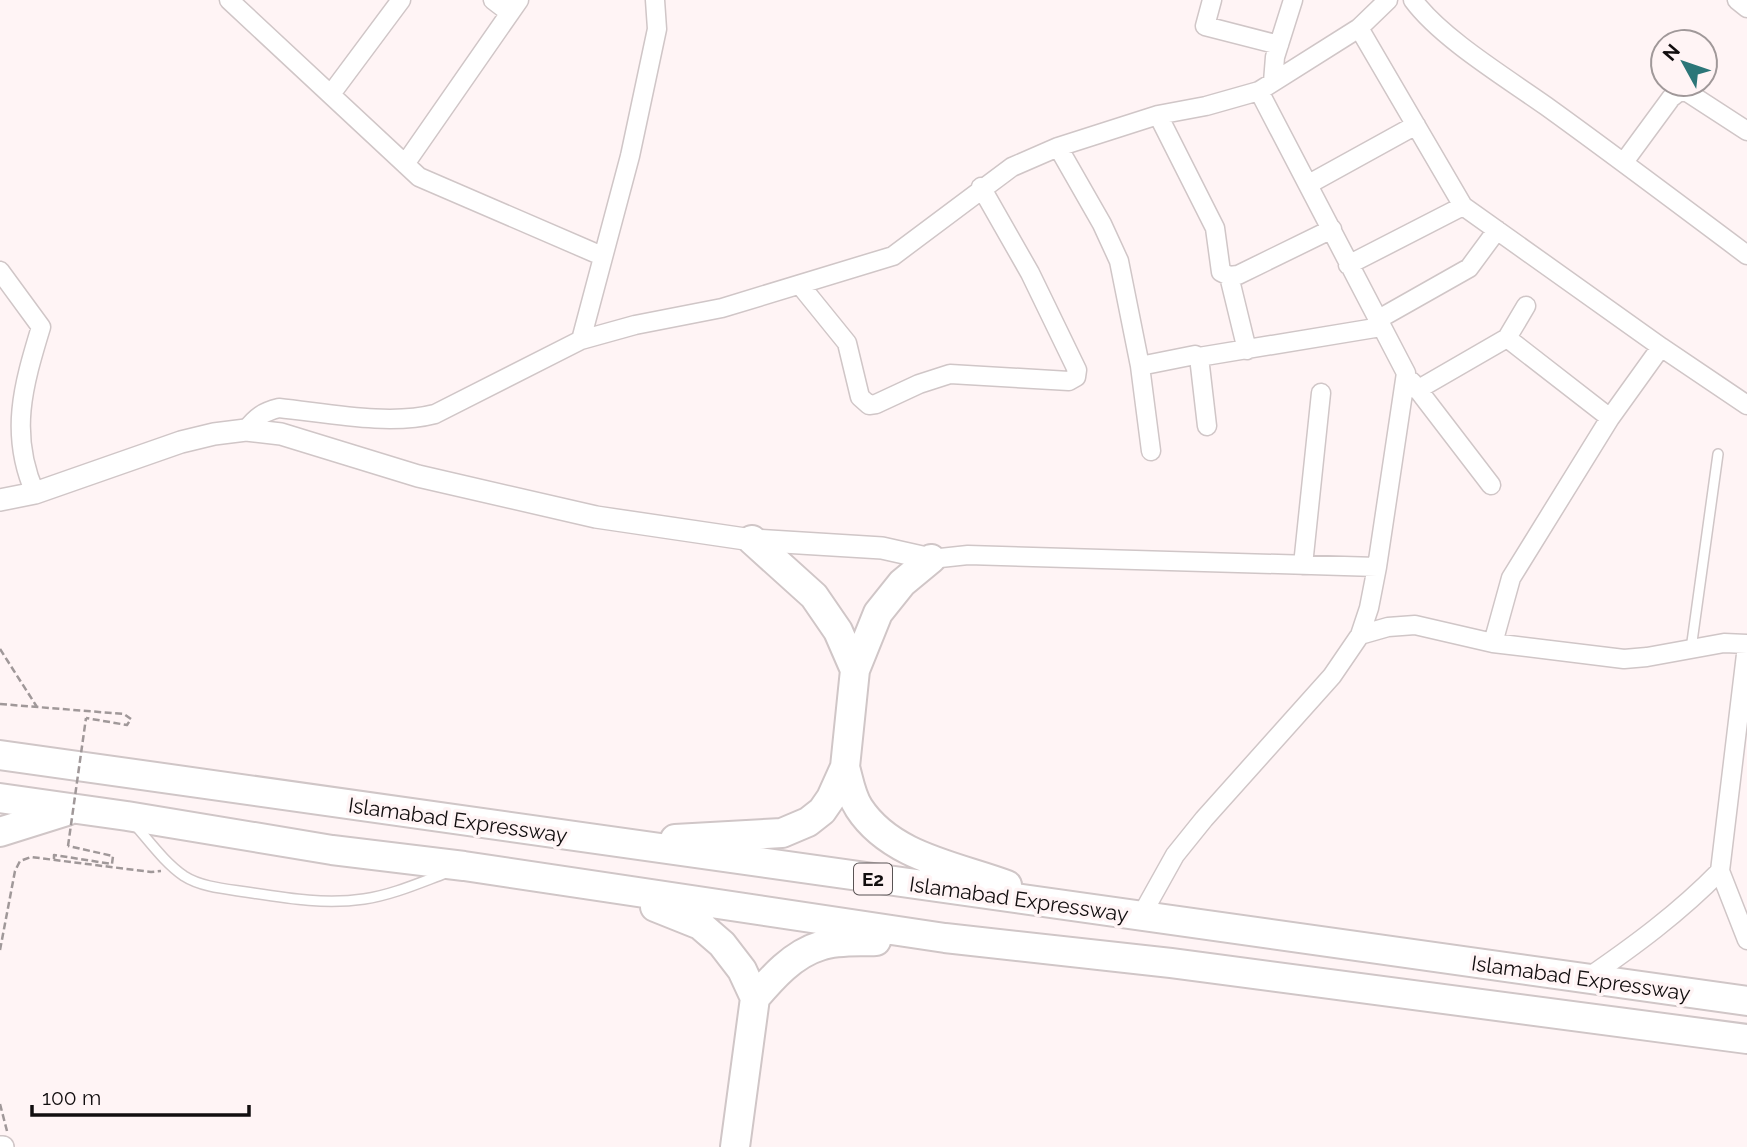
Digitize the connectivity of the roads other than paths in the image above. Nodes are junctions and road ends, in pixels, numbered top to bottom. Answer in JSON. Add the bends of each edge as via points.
{"nodes":[{"id":1,"x":229,"y":0,"type":"edge"},
{"id":2,"x":401,"y":0,"type":"edge"},
{"id":3,"x":493,"y":0,"type":"edge"},
{"id":4,"x":655,"y":0,"type":"edge"},
{"id":5,"x":1212,"y":0,"type":"edge"},
{"id":6,"x":1293,"y":0,"type":"edge"},
{"id":7,"x":1388,"y":0,"type":"edge"},
{"id":8,"x":1413,"y":0,"type":"edge"},
{"id":9,"x":1737,"y":0,"type":"edge"},
{"id":10,"x":514,"y":7,"type":"edge"},
{"id":11,"x":1747,"y":8,"type":"edge"},
{"id":12,"x":1359,"y":28,"type":"junction"},
{"id":13,"x":1279,"y":45,"type":"junction"},
{"id":14,"x":1266,"y":87,"type":"junction"},
{"id":15,"x":331,"y":94,"type":"junction"},
{"id":16,"x":1158,"y":115,"type":"junction"},
{"id":17,"x":1416,"y":125,"type":"junction"},
{"id":18,"x":1747,"y":131,"type":"edge"},
{"id":19,"x":1058,"y":147,"type":"junction"},
{"id":20,"x":1625,"y":162,"type":"junction"},
{"id":21,"x":405,"y":164,"type":"junction"},
{"id":22,"x":1309,"y":184,"type":"junction"},
{"id":23,"x":981,"y":187,"type":"junction"},
{"id":24,"x":1463,"y":206,"type":"junction"},
{"id":25,"x":1332,"y":229,"type":"junction"},
{"id":26,"x":1497,"y":230,"type":"junction"},
{"id":27,"x":1747,"y":255,"type":"edge"},
{"id":28,"x":602,"y":256,"type":"junction"},
{"id":29,"x":1348,"y":265,"type":"junction"},
{"id":30,"x":0,"y":271,"type":"edge"},
{"id":31,"x":1228,"y":276,"type":"junction"},
{"id":32,"x":800,"y":285,"type":"junction"},
{"id":33,"x":1526,"y":306,"type":"dead end"},
{"id":34,"x":1379,"y":324,"type":"junction"},
{"id":35,"x":1507,"y":338,"type":"junction"},
{"id":36,"x":581,"y":340,"type":"junction"},
{"id":37,"x":1661,"y":347,"type":"junction"},
{"id":38,"x":1247,"y":350,"type":"junction"},
{"id":39,"x":1199,"y":357,"type":"junction"},
{"id":40,"x":1140,"y":366,"type":"junction"},
{"id":41,"x":1406,"y":373,"type":"junction"},
{"id":42,"x":1418,"y":390,"type":"junction"},
{"id":43,"x":1321,"y":393,"type":"dead end"},
{"id":44,"x":1747,"y":405,"type":"edge"},
{"id":45,"x":1610,"y":418,"type":"junction"},
{"id":46,"x":1207,"y":426,"type":"dead end"},
{"id":47,"x":246,"y":430,"type":"junction"},
{"id":48,"x":1151,"y":451,"type":"dead end"},
{"id":49,"x":1718,"y":454,"type":"dead end"},
{"id":50,"x":1490,"y":485,"type":"dead end"},
{"id":51,"x":35,"y":493,"type":"junction"},
{"id":52,"x":0,"y":500,"type":"edge"},
{"id":53,"x":752,"y":540,"type":"junction"},
{"id":54,"x":931,"y":559,"type":"junction"},
{"id":55,"x":1303,"y":565,"type":"junction"},
{"id":56,"x":1377,"y":567,"type":"junction"},
{"id":57,"x":1360,"y":635,"type":"junction"},
{"id":58,"x":1493,"y":643,"type":"junction"},
{"id":59,"x":1747,"y":645,"type":"edge"},
{"id":60,"x":1691,"y":649,"type":"junction"},
{"id":61,"x":855,"y":670,"type":"junction"},
{"id":62,"x":0,"y":755,"type":"edge"},
{"id":63,"x":845,"y":767,"type":"junction"},
{"id":64,"x":0,"y":798,"type":"edge"},
{"id":65,"x":76,"y":808,"type":"junction"},
{"id":66,"x":127,"y":816,"type":"junction"},
{"id":67,"x":0,"y":832,"type":"edge"},
{"id":68,"x":620,"y":843,"type":"junction"},
{"id":69,"x":464,"y":866,"type":"junction"},
{"id":70,"x":1720,"y":872,"type":"junction"},
{"id":71,"x":599,"y":888,"type":"junction"},
{"id":72,"x":1059,"y":905,"type":"junction"},
{"id":73,"x":1141,"y":916,"type":"junction"},
{"id":74,"x":945,"y":938,"type":"junction"},
{"id":75,"x":1747,"y":940,"type":"edge"},
{"id":76,"x":1587,"y":979,"type":"junction"},
{"id":77,"x":754,"y":998,"type":"junction"},
{"id":78,"x":1747,"y":1001,"type":"edge"},
{"id":79,"x":1747,"y":1039,"type":"edge"},
{"id":80,"x":735,"y":1147,"type":"edge"}],
"edges":[{"from":1,"to":15,"type":"street"},
{"from":2,"to":15,"type":"street"},
{"from":3,"to":10,"type":"street"},
{"from":4,"to":28,"type":"street","via":[[657,29],[652,54]]},
{"from":5,"to":13,"type":"street","via":[[1205,26]]},
{"from":6,"to":13,"type":"street"},
{"from":7,"to":12,"type":"street"},
{"from":8,"to":20,"type":"street","via":[[1425,16],[1486,63]]},
{"from":9,"to":11,"type":"street"},
{"from":10,"to":21,"type":"street"},
{"from":12,"to":14,"type":"street"},
{"from":12,"to":17,"type":"street"},
{"from":13,"to":14,"type":"street"},
{"from":14,"to":16,"type":"street"},
{"from":14,"to":22,"type":"street"},
{"from":15,"to":21,"type":"street"},
{"from":16,"to":19,"type":"street"},
{"from":16,"to":31,"type":"street","via":[[1214,228],[1221,272]]},
{"from":17,"to":22,"type":"street"},
{"from":17,"to":24,"type":"street"},
{"from":18,"to":20,"type":"street","via":[[1680,91]]},
{"from":19,"to":23,"type":"street","via":[[1012,166]]},
{"from":19,"to":40,"type":"street","via":[[1119,261]]},
{"from":20,"to":27,"type":"street"},
{"from":21,"to":28,"type":"street","via":[[419,177]]},
{"from":22,"to":25,"type":"street"},
{"from":23,"to":32,"type":"street","via":[[892,256]]},
{"from":23,"to":32,"type":"street","via":[[1077,370],[1069,382],[950,374],[869,405],[860,397],[847,343]]},
{"from":24,"to":26,"type":"street"},
{"from":24,"to":29,"type":"street"},
{"from":25,"to":29,"type":"street"},
{"from":25,"to":31,"type":"street"},
{"from":26,"to":34,"type":"street","via":[[1469,268]]},
{"from":26,"to":37,"type":"street"},
{"from":28,"to":36,"type":"street"},
{"from":29,"to":34,"type":"street"},
{"from":30,"to":51,"type":"street","via":[[41,327],[20,408],[20,438]]},
{"from":31,"to":38,"type":"street"},
{"from":32,"to":36,"type":"street"},
{"from":33,"to":35,"type":"street"},
{"from":34,"to":38,"type":"street"},
{"from":34,"to":41,"type":"street"},
{"from":35,"to":42,"type":"street"},
{"from":35,"to":45,"type":"street"},
{"from":36,"to":47,"type":"street","via":[[435,414],[394,419],[279,408],[264,411]]},
{"from":37,"to":44,"type":"street"},
{"from":37,"to":45,"type":"street"},
{"from":38,"to":39,"type":"street"},
{"from":39,"to":40,"type":"street"},
{"from":39,"to":46,"type":"street"},
{"from":40,"to":48,"type":"street"},
{"from":41,"to":42,"type":"street"},
{"from":41,"to":56,"type":"street"},
{"from":42,"to":50,"type":"street"},
{"from":43,"to":55,"type":"street"},
{"from":45,"to":58,"type":"street","via":[[1511,578]]},
{"from":47,"to":51,"type":"street","via":[[181,442]]},
{"from":47,"to":53,"type":"street","via":[[281,434],[418,476],[596,517]]},
{"from":49,"to":60,"type":"lane"},
{"from":51,"to":52,"type":"street"},
{"from":53,"to":54,"type":"street","via":[[882,548]]},
{"from":53,"to":61,"type":"highway","via":[[814,596],[838,631]]},
{"from":54,"to":55,"type":"street","via":[[968,555]]},
{"from":54,"to":61,"type":"highway","via":[[902,583],[878,613]]},
{"from":55,"to":56,"type":"street"},
{"from":56,"to":57,"type":"street"},
{"from":57,"to":58,"type":"street","via":[[1415,625]]},
{"from":57,"to":73,"type":"street","via":[[1332,677],[1175,855]]},
{"from":58,"to":60,"type":"street","via":[[1624,659]]},
{"from":59,"to":60,"type":"street","via":[[1724,643]]},
{"from":59,"to":70,"type":"street"},
{"from":61,"to":63,"type":"highway"},
{"from":62,"to":68,"type":"highway","name":"Islamabad Expressway","number":"E2"},
{"from":63,"to":68,"type":"highway","via":[[822,811],[782,833]]},
{"from":63,"to":72,"type":"highway","via":[[858,807],[890,841]]},
{"from":64,"to":65,"type":"highway","name":"Islamabad Expressway","number":"E2"},
{"from":65,"to":66,"type":"highway","name":"Islamabad Expressway","number":"E2"},
{"from":65,"to":67,"type":"highway"},
{"from":66,"to":69,"type":"highway","name":"Islamabad Expressway","number":"E2","via":[[332,850]]},
{"from":66,"to":69,"type":"lane","via":[[187,878],[296,900],[364,899]]},
{"from":68,"to":72,"type":"highway","name":"Islamabad Expressway","number":"E2"},
{"from":69,"to":71,"type":"highway","name":"Islamabad Expressway","number":"E2"},
{"from":70,"to":75,"type":"street"},
{"from":70,"to":76,"type":"street","via":[[1692,900]]},
{"from":71,"to":74,"type":"highway","name":"Islamabad Expressway","number":"E2"},
{"from":71,"to":77,"type":"highway","via":[[700,925],[722,944]]},
{"from":72,"to":73,"type":"highway","name":"Islamabad Expressway","number":"E2"},
{"from":73,"to":76,"type":"highway","name":"Islamabad Expressway","number":"E2"},
{"from":74,"to":77,"type":"highway","via":[[819,946],[794,960]]},
{"from":74,"to":79,"type":"highway","name":"Islamabad Expressway","number":"E2"},
{"from":76,"to":78,"type":"highway","name":"Islamabad Expressway","number":"E2"},
{"from":77,"to":80,"type":"highway"}]}
